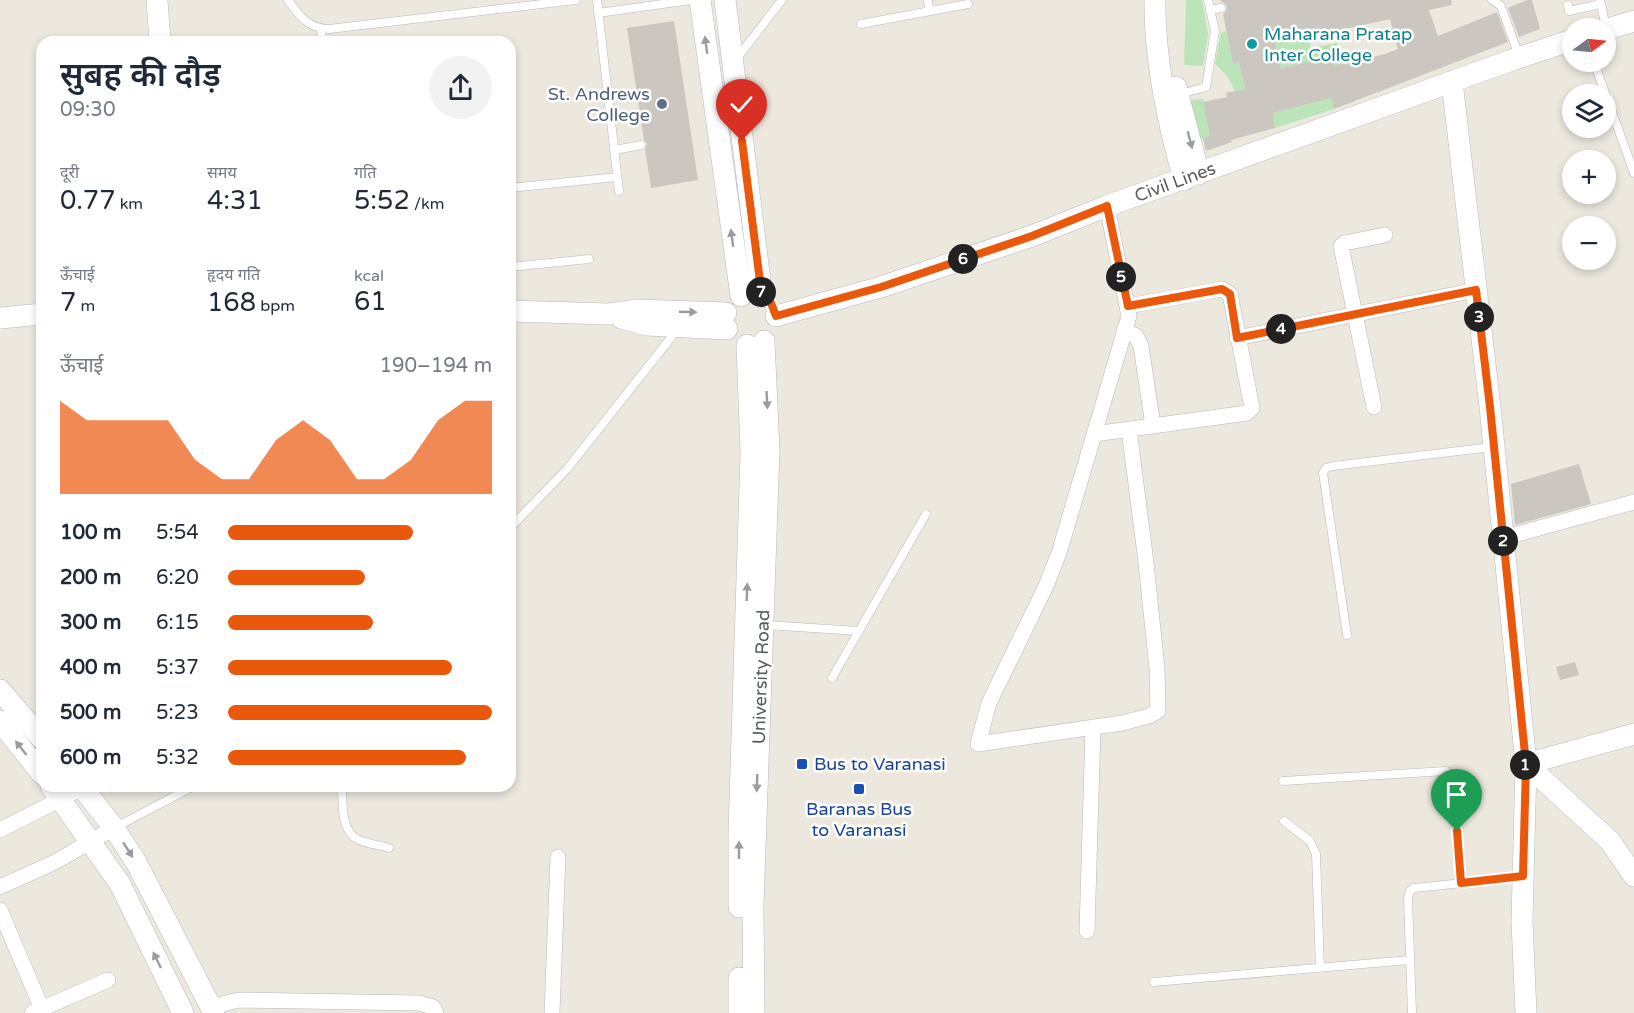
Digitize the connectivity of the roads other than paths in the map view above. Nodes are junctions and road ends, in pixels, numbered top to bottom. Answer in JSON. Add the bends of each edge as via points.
{"nodes":[{"id":1,"x":157,"y":0,"type":"edge"},
{"id":2,"x":288,"y":0,"type":"edge"},
{"id":3,"x":576,"y":0,"type":"edge"},
{"id":4,"x":597,"y":0,"type":"edge"},
{"id":5,"x":691,"y":0,"type":"edge"},
{"id":6,"x":700,"y":0,"type":"edge"},
{"id":7,"x":725,"y":0,"type":"edge"},
{"id":8,"x":782,"y":0,"type":"edge"},
{"id":9,"x":928,"y":0,"type":"edge"},
{"id":10,"x":1155,"y":0,"type":"edge"},
{"id":11,"x":1169,"y":0,"type":"edge"},
{"id":12,"x":1208,"y":0,"type":"edge"},
{"id":13,"x":1492,"y":0,"type":"edge"},
{"id":14,"x":1601,"y":2,"type":"edge"},
{"id":15,"x":968,"y":4,"type":"dead end"},
{"id":16,"x":1568,"y":6,"type":"dead end"},
{"id":17,"x":1221,"y":8,"type":"dead end"},
{"id":18,"x":1210,"y":10,"type":"junction"},
{"id":19,"x":929,"y":11,"type":"junction"},
{"id":20,"x":598,"y":13,"type":"junction"},
{"id":21,"x":1604,"y":18,"type":"edge"},
{"id":22,"x":1634,"y":21,"type":"edge"},
{"id":23,"x":861,"y":24,"type":"dead end"},
{"id":24,"x":1616,"y":27,"type":"edge"},
{"id":25,"x":321,"y":28,"type":"junction"},
{"id":26,"x":160,"y":36,"type":"edge"},
{"id":27,"x":322,"y":36,"type":"edge"},
{"id":28,"x":1562,"y":43,"type":"edge"},
{"id":29,"x":1519,"y":57,"type":"junction"},
{"id":30,"x":732,"y":64,"type":"junction"},
{"id":31,"x":1598,"y":72,"type":"edge"},
{"id":32,"x":1452,"y":82,"type":"junction"},
{"id":33,"x":1171,"y":95,"type":"junction"},
{"id":34,"x":641,"y":146,"type":"dead end"},
{"id":35,"x":615,"y":150,"type":"junction"},
{"id":36,"x":1634,"y":173,"type":"edge"},
{"id":37,"x":617,"y":177,"type":"junction"},
{"id":38,"x":1191,"y":177,"type":"junction"},
{"id":39,"x":516,"y":187,"type":"edge"},
{"id":40,"x":619,"y":191,"type":"dead end"},
{"id":41,"x":1107,"y":206,"type":"junction"},
{"id":42,"x":1385,"y":235,"type":"dead end"},
{"id":43,"x":589,"y":259,"type":"dead end"},
{"id":44,"x":516,"y":266,"type":"edge"},
{"id":45,"x":1476,"y":290,"type":"junction"},
{"id":46,"x":752,"y":296,"type":"junction"},
{"id":47,"x":1128,"y":306,"type":"junction"},
{"id":48,"x":516,"y":311,"type":"edge"},
{"id":49,"x":609,"y":314,"type":"junction"},
{"id":50,"x":1356,"y":314,"type":"junction"},
{"id":51,"x":36,"y":315,"type":"edge"},
{"id":52,"x":776,"y":316,"type":"junction"},
{"id":53,"x":0,"y":318,"type":"edge"},
{"id":54,"x":727,"y":321,"type":"junction"},
{"id":55,"x":680,"y":327,"type":"junction"},
{"id":56,"x":1124,"y":330,"type":"junction"},
{"id":57,"x":1237,"y":338,"type":"junction"},
{"id":58,"x":756,"y":343,"type":"junction"},
{"id":59,"x":1374,"y":407,"type":"dead end"},
{"id":60,"x":1153,"y":426,"type":"junction"},
{"id":61,"x":1129,"y":430,"type":"junction"},
{"id":62,"x":1094,"y":434,"type":"junction"},
{"id":63,"x":1494,"y":447,"type":"junction"},
{"id":64,"x":1634,"y":502,"type":"edge"},
{"id":65,"x":926,"y":514,"type":"dead end"},
{"id":66,"x":516,"y":522,"type":"edge"},
{"id":67,"x":1503,"y":538,"type":"junction"},
{"id":68,"x":755,"y":625,"type":"junction"},
{"id":69,"x":859,"y":631,"type":"junction"},
{"id":70,"x":1347,"y":634,"type":"dead end"},
{"id":71,"x":832,"y":678,"type":"dead end"},
{"id":72,"x":0,"y":690,"type":"edge"},
{"id":73,"x":0,"y":722,"type":"edge"},
{"id":74,"x":1093,"y":727,"type":"junction"},
{"id":75,"x":36,"y":732,"type":"edge"},
{"id":76,"x":1634,"y":734,"type":"edge"},
{"id":77,"x":1526,"y":764,"type":"junction"},
{"id":78,"x":36,"y":767,"type":"edge"},
{"id":79,"x":1282,"y":781,"type":"dead end"},
{"id":80,"x":86,"y":792,"type":"edge"},
{"id":81,"x":183,"y":792,"type":"edge"},
{"id":82,"x":343,"y":792,"type":"edge"},
{"id":83,"x":56,"y":793,"type":"edge"},
{"id":84,"x":1284,"y":821,"type":"dead end"},
{"id":85,"x":114,"y":828,"type":"junction"},
{"id":86,"x":0,"y":830,"type":"edge"},
{"id":87,"x":91,"y":842,"type":"junction"},
{"id":88,"x":389,"y":848,"type":"dead end"},
{"id":89,"x":558,"y":857,"type":"dead end"},
{"id":90,"x":1523,"y":876,"type":"junction"},
{"id":91,"x":1634,"y":876,"type":"edge"},
{"id":92,"x":1461,"y":883,"type":"junction"},
{"id":93,"x":0,"y":887,"type":"edge"},
{"id":94,"x":0,"y":910,"type":"edge"},
{"id":95,"x":1087,"y":931,"type":"dead end"},
{"id":96,"x":1410,"y":960,"type":"junction"},
{"id":97,"x":1320,"y":968,"type":"junction"},
{"id":98,"x":108,"y":980,"type":"dead end"},
{"id":99,"x":1154,"y":982,"type":"dead end"},
{"id":100,"x":212,"y":1010,"type":"edge"},
{"id":101,"x":37,"y":1011,"type":"edge"},
{"id":102,"x":183,"y":1013,"type":"edge"},
{"id":103,"x":436,"y":1013,"type":"edge"},
{"id":104,"x":552,"y":1013,"type":"edge"},
{"id":105,"x":739,"y":1013,"type":"edge"},
{"id":106,"x":754,"y":1013,"type":"edge"},
{"id":107,"x":1412,"y":1013,"type":"edge"},
{"id":108,"x":1526,"y":1013,"type":"edge"}],
"edges":[{"from":1,"to":26,"type":"main road"},
{"from":2,"to":25,"type":"lane","via":[[299,15],[315,28]]},
{"from":3,"to":25,"type":"lane"},
{"from":4,"to":20,"type":"lane"},
{"from":5,"to":20,"type":"lane"},
{"from":46,"to":6,"type":"main road","one_way":true},
{"from":7,"to":30,"type":"main road"},
{"from":8,"to":30,"type":"lane"},
{"from":9,"to":19,"type":"lane"},
{"from":10,"to":33,"type":"main road","via":[[1158,46]]},
{"from":11,"to":33,"type":"main road"},
{"from":12,"to":18,"type":"lane"},
{"from":13,"to":29,"type":"lane","via":[[1501,6]]},
{"from":14,"to":16,"type":"lane","via":[[1569,11]]},
{"from":14,"to":21,"type":"lane"},
{"from":15,"to":19,"type":"lane"},
{"from":17,"to":18,"type":"lane"},
{"from":18,"to":33,"type":"lane","via":[[1215,31],[1206,87]]},
{"from":19,"to":23,"type":"lane"},
{"from":20,"to":35,"type":"lane"},
{"from":22,"to":24,"type":"main road"},
{"from":25,"to":27,"type":"lane"},
{"from":28,"to":29,"type":"main road","name":"Civil Lines"},
{"from":29,"to":32,"type":"main road","name":"Civil Lines"},
{"from":30,"to":46,"type":"main road"},
{"from":31,"to":36,"type":"lane"},
{"from":32,"to":38,"type":"main road","name":"Civil Lines"},
{"from":32,"to":45,"type":"main road"},
{"from":33,"to":38,"type":"main road"},
{"from":34,"to":35,"type":"lane"},
{"from":35,"to":37,"type":"lane"},
{"from":37,"to":39,"type":"lane"},
{"from":37,"to":40,"type":"lane"},
{"from":38,"to":41,"type":"main road","name":"Civil Lines"},
{"from":41,"to":47,"type":"street"},
{"from":41,"to":52,"type":"main road","name":"Civil Lines","via":[[881,287]]},
{"from":42,"to":50,"type":"street","via":[[1341,246]]},
{"from":43,"to":44,"type":"lane"},
{"from":45,"to":50,"type":"street"},
{"from":45,"to":63,"type":"main road"},
{"from":46,"to":52,"type":"main road","via":[[771,303]]},
{"from":46,"to":54,"type":"main road","via":[[729,306]]},
{"from":47,"to":56,"type":"street"},
{"from":47,"to":57,"type":"street","via":[[1222,289],[1230,294]]},
{"from":48,"to":49,"type":"main road"},
{"from":49,"to":54,"type":"main road","one_way":true,"via":[[638,310]]},
{"from":49,"to":55,"type":"main road","via":[[633,323]]},
{"from":50,"to":57,"type":"street"},
{"from":50,"to":59,"type":"street"},
{"from":51,"to":53,"type":"main road"},
{"from":52,"to":58,"type":"main road","via":[[771,335]]},
{"from":54,"to":55,"type":"main road"},
{"from":54,"to":58,"type":"main road","via":[[732,337]]},
{"from":55,"to":66,"type":"lane","via":[[567,469]]},
{"from":56,"to":60,"type":"street","via":[[1136,336],[1141,346]]},
{"from":56,"to":62,"type":"street"},
{"from":57,"to":60,"type":"street","via":[[1251,411]]},
{"from":58,"to":68,"type":"main road","name":"University Road","via":[[769,450]]},
{"from":60,"to":61,"type":"street"},
{"from":61,"to":62,"type":"street"},
{"from":61,"to":74,"type":"street","via":[[1159,709],[1149,716]]},
{"from":62,"to":74,"type":"street","via":[[1059,553],[989,703],[978,744]]},
{"from":63,"to":67,"type":"main road"},
{"from":63,"to":70,"type":"lane","via":[[1326,468],[1323,473]]},
{"from":64,"to":67,"type":"street"},
{"from":65,"to":69,"type":"lane"},
{"from":67,"to":77,"type":"main road"},
{"from":68,"to":69,"type":"lane"},
{"from":105,"to":68,"type":"main road","name":"University Road","one_way":true,"via":[[739,831]]},
{"from":68,"to":106,"type":"main road","name":"University Road","one_way":true},
{"from":69,"to":71,"type":"lane"},
{"from":72,"to":75,"type":"main road"},
{"from":78,"to":73,"type":"main road","one_way":true},
{"from":74,"to":95,"type":"street"},
{"from":76,"to":77,"type":"main road"},
{"from":77,"to":90,"type":"main road"},
{"from":77,"to":91,"type":"main road","via":[[1610,841]]},
{"from":79,"to":92,"type":"lane","via":[[1446,771],[1454,779]]},
{"from":80,"to":85,"type":"main road"},
{"from":81,"to":85,"type":"lane"},
{"from":82,"to":88,"type":"lane","via":[[348,829],[357,839]]},
{"from":83,"to":86,"type":"street"},
{"from":83,"to":87,"type":"main road"},
{"from":84,"to":97,"type":"lane","via":[[1310,840],[1316,854]]},
{"from":85,"to":87,"type":"street"},
{"from":85,"to":100,"type":"main road","one_way":true,"via":[[136,862]]},
{"from":87,"to":93,"type":"street"},
{"from":102,"to":87,"type":"main road","one_way":true,"via":[[120,884]]},
{"from":89,"to":104,"type":"street"},
{"from":90,"to":92,"type":"lane"},
{"from":90,"to":108,"type":"main road"},
{"from":92,"to":96,"type":"lane","via":[[1410,891]]},
{"from":94,"to":101,"type":"street"},
{"from":96,"to":97,"type":"lane"},
{"from":96,"to":107,"type":"lane"},
{"from":97,"to":99,"type":"lane"},
{"from":98,"to":101,"type":"street"},
{"from":100,"to":103,"type":"street","via":[[238,1000],[419,1003],[433,1007]]}]}
